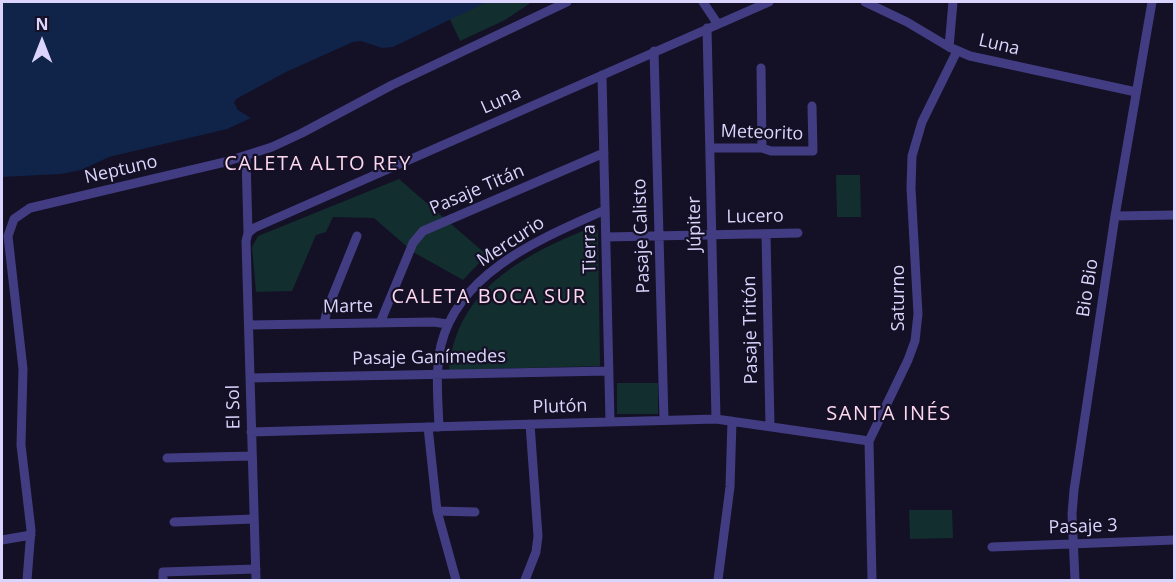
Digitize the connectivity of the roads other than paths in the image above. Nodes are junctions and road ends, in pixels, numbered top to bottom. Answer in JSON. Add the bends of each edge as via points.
{"nodes":[{"id":1,"x":567,"y":2,"type":"edge"},
{"id":2,"x":703,"y":2,"type":"edge"},
{"id":3,"x":769,"y":2,"type":"edge"},
{"id":4,"x":865,"y":2,"type":"edge"},
{"id":5,"x":953,"y":2,"type":"edge"},
{"id":6,"x":1152,"y":2,"type":"edge"},
{"id":7,"x":717,"y":23,"type":"junction"},
{"id":8,"x":707,"y":28,"type":"junction"},
{"id":9,"x":953,"y":49,"type":"junction"},
{"id":10,"x":654,"y":51,"type":"junction"},
{"id":11,"x":761,"y":68,"type":"dead end"},
{"id":12,"x":602,"y":75,"type":"junction"},
{"id":13,"x":1136,"y":92,"type":"junction"},
{"id":14,"x":813,"y":106,"type":"dead end"},
{"id":15,"x":710,"y":148,"type":"junction"},
{"id":16,"x":762,"y":148,"type":"junction"},
{"id":17,"x":604,"y":153,"type":"junction"},
{"id":18,"x":246,"y":156,"type":"junction"},
{"id":19,"x":605,"y":210,"type":"junction"},
{"id":20,"x":1174,"y":215,"type":"edge"},
{"id":21,"x":1115,"y":216,"type":"junction"},
{"id":22,"x":248,"y":233,"type":"junction"},
{"id":23,"x":798,"y":233,"type":"dead end"},
{"id":24,"x":766,"y":234,"type":"junction"},
{"id":25,"x":712,"y":235,"type":"junction"},
{"id":26,"x":357,"y":236,"type":"dead end"},
{"id":27,"x":659,"y":236,"type":"junction"},
{"id":28,"x":606,"y":237,"type":"junction"},
{"id":29,"x":380,"y":323,"type":"junction"},
{"id":30,"x":324,"y":324,"type":"junction"},
{"id":31,"x":448,"y":324,"type":"junction"},
{"id":32,"x":249,"y":325,"type":"junction"},
{"id":33,"x":609,"y":371,"type":"junction"},
{"id":34,"x":438,"y":374,"type":"junction"},
{"id":35,"x":250,"y":378,"type":"junction"},
{"id":36,"x":716,"y":419,"type":"junction"},
{"id":37,"x":663,"y":420,"type":"junction"},
{"id":38,"x":732,"y":421,"type":"junction"},
{"id":39,"x":610,"y":422,"type":"junction"},
{"id":40,"x":530,"y":424,"type":"junction"},
{"id":41,"x":770,"y":426,"type":"junction"},
{"id":42,"x":428,"y":427,"type":"junction"},
{"id":43,"x":439,"y":427,"type":"junction"},
{"id":44,"x":251,"y":432,"type":"junction"},
{"id":45,"x":869,"y":441,"type":"junction"},
{"id":46,"x":252,"y":456,"type":"junction"},
{"id":47,"x":167,"y":458,"type":"dead end"},
{"id":48,"x":437,"y":511,"type":"junction"},
{"id":49,"x":474,"y":512,"type":"dead end"},
{"id":50,"x":254,"y":519,"type":"junction"},
{"id":51,"x":174,"y":522,"type":"dead end"},
{"id":52,"x":31,"y":535,"type":"junction"},
{"id":53,"x":2,"y":540,"type":"edge"},
{"id":54,"x":1174,"y":540,"type":"edge"},
{"id":55,"x":1073,"y":544,"type":"junction"},
{"id":56,"x":992,"y":547,"type":"dead end"},
{"id":57,"x":256,"y":569,"type":"junction"},
{"id":58,"x":199,"y":576,"type":"edge"},
{"id":59,"x":27,"y":580,"type":"edge"},
{"id":60,"x":163,"y":580,"type":"edge"},
{"id":61,"x":256,"y":580,"type":"edge"},
{"id":62,"x":456,"y":580,"type":"edge"},
{"id":63,"x":525,"y":580,"type":"edge"},
{"id":64,"x":718,"y":580,"type":"edge"},
{"id":65,"x":872,"y":580,"type":"edge"},
{"id":66,"x":1075,"y":580,"type":"edge"}],
"edges":[{"from":1,"to":18,"type":"street","name":"Neptuno","via":[[302,133]]},
{"from":2,"to":7,"type":"street"},
{"from":3,"to":7,"type":"street","name":"Luna"},
{"from":4,"to":9,"type":"street","name":"Luna"},
{"from":5,"to":9,"type":"street","name":"Saturno"},
{"from":6,"to":13,"type":"street","name":"Bio Bio"},
{"from":7,"to":8,"type":"street","name":"Luna"},
{"from":8,"to":10,"type":"street","name":"Luna"},
{"from":8,"to":15,"type":"street","name":"Júpiter"},
{"from":9,"to":13,"type":"street","name":"Luna","via":[[990,61]]},
{"from":9,"to":45,"type":"street","name":"Saturno","via":[[912,156],[918,308],[915,341]]},
{"from":10,"to":12,"type":"street","name":"Luna"},
{"from":10,"to":27,"type":"street","name":"Pasaje Calisto"},
{"from":11,"to":16,"type":"street"},
{"from":12,"to":17,"type":"street","name":"Tierra"},
{"from":12,"to":22,"type":"street","name":"Luna"},
{"from":13,"to":21,"type":"street","name":"Bio Bio"},
{"from":14,"to":16,"type":"street","name":"Meteorito","via":[[813,151]]},
{"from":15,"to":16,"type":"street","name":"Meteorito"},
{"from":15,"to":25,"type":"street","name":"Júpiter"},
{"from":17,"to":19,"type":"street","name":"Tierra"},
{"from":17,"to":29,"type":"street","name":"Pasaje Titán","via":[[423,231],[413,243]]},
{"from":18,"to":22,"type":"street","name":"El Sol"},
{"from":18,"to":52,"type":"street","name":"Neptuno","via":[[30,208],[11,224],[8,236],[22,369],[21,445]]},
{"from":19,"to":28,"type":"street","name":"Tierra"},
{"from":19,"to":31,"type":"street","name":"Mercurio","via":[[548,236],[507,261],[472,289]]},
{"from":20,"to":21,"type":"street"},
{"from":21,"to":55,"type":"street","name":"Bio Bio","via":[[1074,490]]},
{"from":22,"to":32,"type":"street","name":"El Sol"},
{"from":23,"to":24,"type":"street","name":"Lucero"},
{"from":24,"to":25,"type":"street","name":"Lucero"},
{"from":24,"to":41,"type":"street","name":"Pasaje Tritón"},
{"from":25,"to":27,"type":"street","name":"Lucero"},
{"from":25,"to":36,"type":"street","name":"Júpiter"},
{"from":26,"to":30,"type":"street"},
{"from":27,"to":28,"type":"street","name":"Lucero"},
{"from":27,"to":37,"type":"street","name":"Pasaje Calisto"},
{"from":28,"to":33,"type":"street","name":"Tierra"},
{"from":29,"to":30,"type":"street","name":"Marte"},
{"from":29,"to":31,"type":"street","name":"Marte"},
{"from":30,"to":32,"type":"street","name":"Marte"},
{"from":31,"to":34,"type":"street","name":"Mercurio"},
{"from":32,"to":35,"type":"street","name":"El Sol"},
{"from":33,"to":34,"type":"street","name":"Pasaje Ganímedes"},
{"from":33,"to":39,"type":"street","name":"Tierra"},
{"from":34,"to":35,"type":"street","name":"Pasaje Ganímedes"},
{"from":34,"to":43,"type":"street","name":"Mercurio"},
{"from":35,"to":44,"type":"street","name":"El Sol"},
{"from":36,"to":37,"type":"street","name":"Plutón"},
{"from":36,"to":38,"type":"street","name":"Plutón"},
{"from":37,"to":39,"type":"street","name":"Plutón"},
{"from":38,"to":41,"type":"street","name":"Plutón"},
{"from":38,"to":64,"type":"street","via":[[730,487]]},
{"from":39,"to":40,"type":"street","name":"Plutón"},
{"from":40,"to":43,"type":"street","name":"Plutón"},
{"from":40,"to":63,"type":"street","via":[[538,536]]},
{"from":41,"to":45,"type":"street","name":"Plutón"},
{"from":42,"to":43,"type":"street","name":"Plutón"},
{"from":42,"to":44,"type":"street","name":"Plutón"},
{"from":42,"to":48,"type":"street"},
{"from":44,"to":46,"type":"street","name":"El Sol"},
{"from":45,"to":65,"type":"street","name":"Saturno"},
{"from":46,"to":47,"type":"street"},
{"from":46,"to":50,"type":"street","name":"El Sol"},
{"from":48,"to":49,"type":"street"},
{"from":48,"to":62,"type":"street"},
{"from":50,"to":51,"type":"street"},
{"from":50,"to":57,"type":"street","name":"El Sol"},
{"from":52,"to":53,"type":"street"},
{"from":52,"to":59,"type":"street","name":"Neptuno"},
{"from":54,"to":55,"type":"street","name":"Pasaje 3"},
{"from":55,"to":56,"type":"street","name":"Pasaje 3"},
{"from":55,"to":66,"type":"street","name":"Bio Bio"},
{"from":57,"to":58,"type":"street"},
{"from":57,"to":61,"type":"street","name":"El Sol"},
{"from":58,"to":60,"type":"street","via":[[163,572]]}]}
